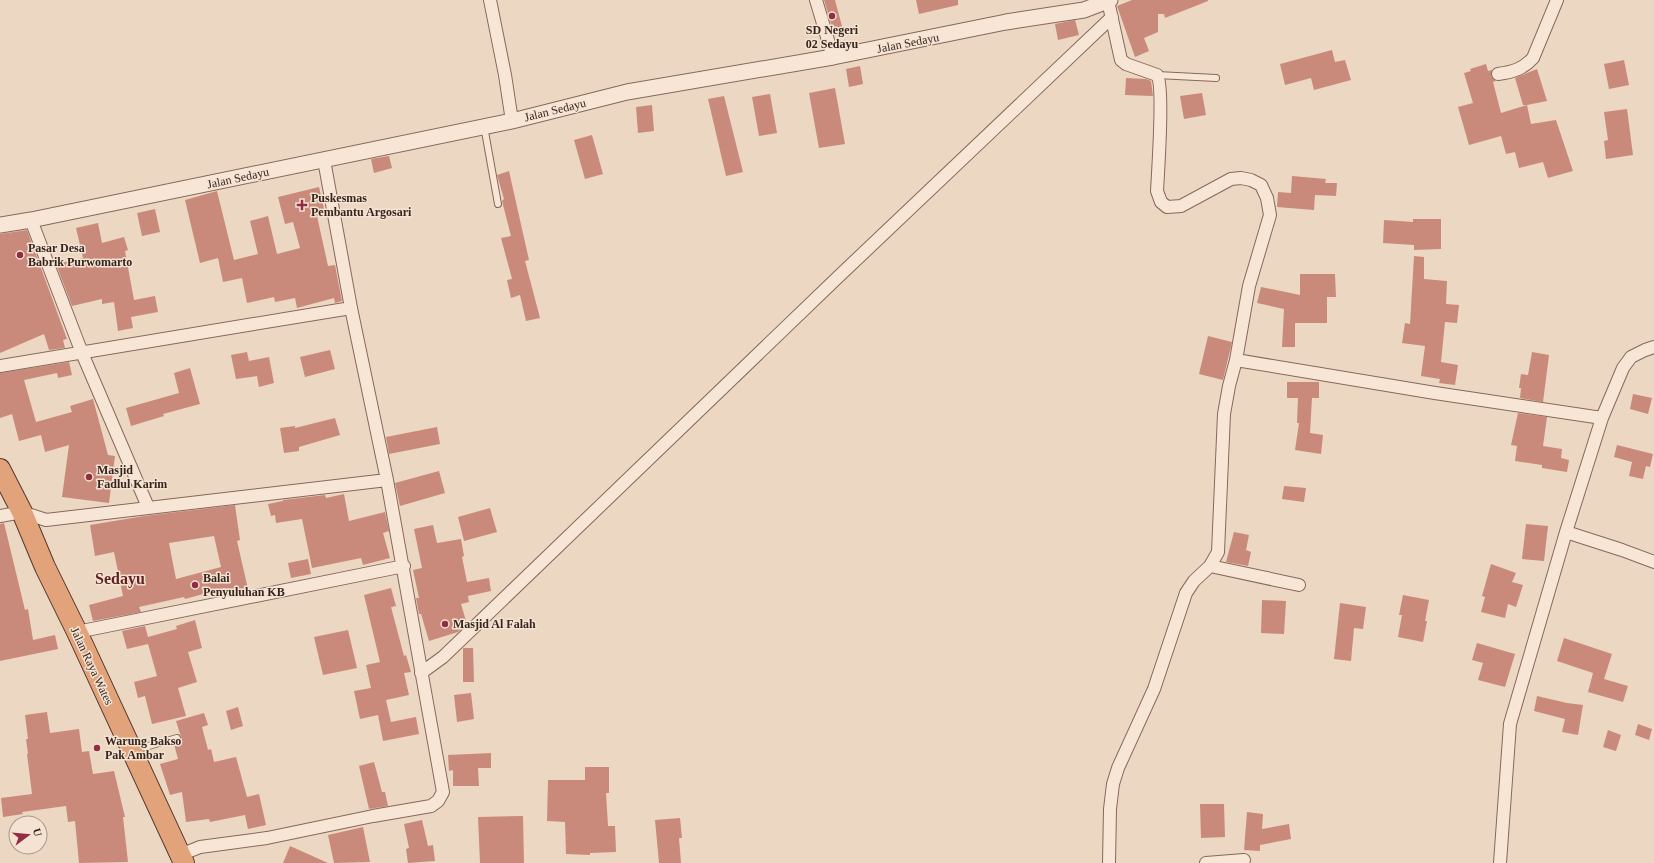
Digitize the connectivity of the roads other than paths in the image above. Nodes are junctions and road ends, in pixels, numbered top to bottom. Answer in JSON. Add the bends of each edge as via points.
{"nodes":[{"id":1,"x":490,"y":0,"type":"edge"},
{"id":2,"x":816,"y":0,"type":"edge"},
{"id":3,"x":1557,"y":0,"type":"edge"},
{"id":4,"x":1109,"y":1,"type":"edge"},
{"id":5,"x":1112,"y":17,"type":"junction"},
{"id":6,"x":833,"y":57,"type":"junction"},
{"id":7,"x":1498,"y":74,"type":"dead end"},
{"id":8,"x":1157,"y":75,"type":"junction"},
{"id":9,"x":1216,"y":78,"type":"dead end"},
{"id":10,"x":512,"y":121,"type":"junction"},
{"id":11,"x":484,"y":126,"type":"junction"},
{"id":12,"x":324,"y":160,"type":"junction"},
{"id":13,"x":498,"y":204,"type":"dead end"},
{"id":14,"x":31,"y":220,"type":"junction"},
{"id":15,"x":0,"y":225,"type":"edge"},
{"id":16,"x":351,"y":308,"type":"junction"},
{"id":17,"x":1654,"y":347,"type":"edge"},
{"id":18,"x":82,"y":353,"type":"junction"},
{"id":19,"x":1236,"y":360,"type":"junction"},
{"id":20,"x":0,"y":366,"type":"edge"},
{"id":21,"x":1602,"y":418,"type":"junction"},
{"id":22,"x":0,"y":468,"type":"edge"},
{"id":23,"x":388,"y":480,"type":"junction"},
{"id":24,"x":148,"y":507,"type":"junction"},
{"id":25,"x":22,"y":512,"type":"junction"},
{"id":26,"x":0,"y":516,"type":"edge"},
{"id":27,"x":1566,"y":532,"type":"junction"},
{"id":28,"x":1654,"y":562,"type":"edge"},
{"id":29,"x":404,"y":566,"type":"junction"},
{"id":30,"x":1210,"y":566,"type":"junction"},
{"id":31,"x":1299,"y":585,"type":"dead end"},
{"id":32,"x":77,"y":632,"type":"junction"},
{"id":33,"x":421,"y":673,"type":"junction"},
{"id":34,"x":177,"y":738,"type":"dead end"},
{"id":35,"x":132,"y":750,"type":"junction"},
{"id":36,"x":182,"y":859,"type":"edge"},
{"id":37,"x":1244,"y":860,"type":"dead end"},
{"id":38,"x":1109,"y":863,"type":"edge"},
{"id":39,"x":1206,"y":863,"type":"edge"},
{"id":40,"x":1500,"y":863,"type":"edge"}],
"edges":[{"from":1,"to":10,"type":"street"},
{"from":2,"to":6,"type":"street"},
{"from":3,"to":7,"type":"street","via":[[1533,58],[1520,69]]},
{"from":4,"to":5,"type":"street"},
{"from":4,"to":6,"type":"street","name":"Jalan Sedayu","via":[[1084,10],[1006,22]]},
{"from":5,"to":8,"type":"street","via":[[1121,60]]},
{"from":5,"to":33,"type":"street","via":[[443,657]]},
{"from":6,"to":10,"type":"street","name":"Jalan Sedayu","via":[[627,92]]},
{"from":8,"to":9,"type":"lane"},
{"from":8,"to":19,"type":"street","via":[[1161,87],[1157,191],[1161,202],[1167,207],[1181,206],[1231,179],[1241,178],[1261,185],[1267,198],[1270,215],[1249,286]]},
{"from":10,"to":11,"type":"street","name":"Jalan Sedayu"},
{"from":11,"to":12,"type":"street","name":"Jalan Sedayu"},
{"from":11,"to":13,"type":"lane"},
{"from":12,"to":14,"type":"street","name":"Jalan Sedayu"},
{"from":12,"to":16,"type":"street"},
{"from":14,"to":15,"type":"street","name":"Jalan Sedayu"},
{"from":14,"to":18,"type":"street"},
{"from":16,"to":18,"type":"street"},
{"from":16,"to":23,"type":"street"},
{"from":17,"to":21,"type":"street","via":[[1637,353],[1626,362]]},
{"from":18,"to":20,"type":"street"},
{"from":18,"to":24,"type":"street"},
{"from":19,"to":21,"type":"street"},
{"from":19,"to":30,"type":"street","via":[[1224,414],[1218,552]]},
{"from":21,"to":27,"type":"street"},
{"from":22,"to":25,"type":"highway","name":"Jalan Raya Wates"},
{"from":23,"to":24,"type":"street"},
{"from":23,"to":29,"type":"street"},
{"from":24,"to":25,"type":"street","via":[[46,520]]},
{"from":25,"to":26,"type":"street"},
{"from":25,"to":32,"type":"highway","name":"Jalan Raya Wates","via":[[45,567]]},
{"from":27,"to":28,"type":"street"},
{"from":27,"to":40,"type":"street","via":[[1510,724]]},
{"from":29,"to":32,"type":"street"},
{"from":29,"to":33,"type":"street"},
{"from":30,"to":31,"type":"street"},
{"from":30,"to":38,"type":"street","via":[[1186,593],[1154,689],[1118,768],[1110,809]]},
{"from":32,"to":35,"type":"highway","name":"Jalan Raya Wates"},
{"from":33,"to":36,"type":"street","via":[[443,792],[438,801],[431,806],[267,838],[200,847]]},
{"from":34,"to":35,"type":"lane"},
{"from":35,"to":36,"type":"highway","name":"Jalan Raya Wates"},
{"from":37,"to":39,"type":"street"}]}
